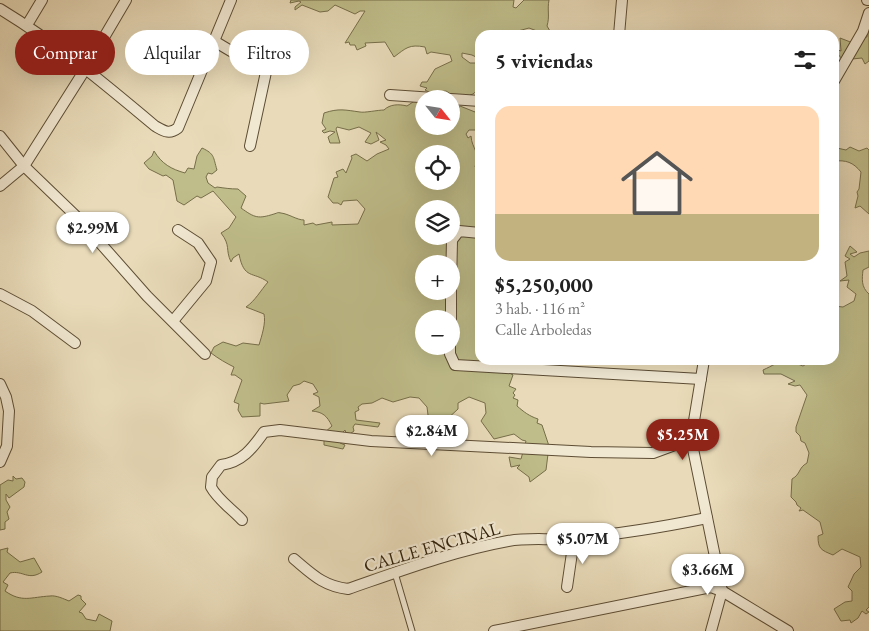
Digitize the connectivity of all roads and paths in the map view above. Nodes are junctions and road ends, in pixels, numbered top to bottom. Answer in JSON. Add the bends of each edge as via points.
{"nodes":[{"id":1,"x":42,"y":0,"type":"edge"},
{"id":2,"x":126,"y":0,"type":"edge"},
{"id":3,"x":231,"y":0,"type":"edge"},
{"id":4,"x":622,"y":0,"type":"edge"},
{"id":5,"x":0,"y":9,"type":"edge"},
{"id":6,"x":869,"y":13,"type":"edge"},
{"id":7,"x":27,"y":25,"type":"junction"},
{"id":8,"x":34,"y":30,"type":"edge"},
{"id":9,"x":108,"y":30,"type":"edge"},
{"id":10,"x":219,"y":30,"type":"edge"},
{"id":11,"x":620,"y":30,"type":"edge"},
{"id":12,"x":219,"y":44,"type":"edge"},
{"id":13,"x":839,"y":73,"type":"edge"},
{"id":14,"x":82,"y":75,"type":"edge"},
{"id":15,"x":94,"y":75,"type":"edge"},
{"id":16,"x":200,"y":75,"type":"edge"},
{"id":17,"x":390,"y":95,"type":"dead end"},
{"id":18,"x":415,"y":97,"type":"edge"},
{"id":19,"x":460,"y":100,"type":"edge"},
{"id":20,"x":475,"y":101,"type":"edge"},
{"id":21,"x":0,"y":136,"type":"edge"},
{"id":22,"x":250,"y":146,"type":"dead end"},
{"id":23,"x":24,"y":166,"type":"junction"},
{"id":24,"x":0,"y":186,"type":"edge"},
{"id":25,"x":178,"y":230,"type":"dead end"},
{"id":26,"x":475,"y":233,"type":"edge"},
{"id":27,"x":452,"y":255,"type":"edge"},
{"id":28,"x":0,"y":294,"type":"edge"},
{"id":29,"x":173,"y":322,"type":"junction"},
{"id":30,"x":75,"y":343,"type":"dead end"},
{"id":31,"x":205,"y":354,"type":"dead end"},
{"id":32,"x":450,"y":355,"type":"edge"},
{"id":33,"x":703,"y":365,"type":"edge"},
{"id":34,"x":701,"y":379,"type":"junction"},
{"id":35,"x":0,"y":384,"type":"edge"},
{"id":36,"x":691,"y":439,"type":"junction"},
{"id":37,"x":0,"y":462,"type":"edge"},
{"id":38,"x":707,"y":518,"type":"junction"},
{"id":39,"x":242,"y":520,"type":"dead end"},
{"id":40,"x":574,"y":539,"type":"junction"},
{"id":41,"x":294,"y":559,"type":"dead end"},
{"id":42,"x":396,"y":573,"type":"junction"},
{"id":43,"x":567,"y":587,"type":"dead end"},
{"id":44,"x":722,"y":592,"type":"junction"},
{"id":45,"x":412,"y":631,"type":"edge"},
{"id":46,"x":494,"y":631,"type":"edge"},
{"id":47,"x":711,"y":631,"type":"edge"},
{"id":48,"x":788,"y":631,"type":"edge"}],
"edges":[{"from":1,"to":7,"type":"street"},
{"from":2,"to":9,"type":"street"},
{"from":3,"to":10,"type":"street"},
{"from":4,"to":11,"type":"street"},
{"from":5,"to":7,"type":"street"},
{"from":6,"to":13,"type":"street","via":[[863,31]]},
{"from":7,"to":8,"type":"street"},
{"from":12,"to":22,"type":"street","via":[[266,72]]},
{"from":14,"to":23,"type":"street"},
{"from":15,"to":16,"type":"street","via":[[166,133],[178,128]]},
{"from":17,"to":18,"type":"street"},
{"from":19,"to":20,"type":"street"},
{"from":21,"to":23,"type":"street"},
{"from":23,"to":24,"type":"street"},
{"from":23,"to":29,"type":"street","via":[[79,219]]},
{"from":25,"to":29,"type":"street","via":[[198,243],[211,262],[206,281]]},
{"from":26,"to":27,"type":"street","via":[[459,231],[452,240]]},
{"from":28,"to":30,"type":"street","via":[[32,311]]},
{"from":29,"to":31,"type":"street"},
{"from":32,"to":34,"type":"street","via":[[455,365]]},
{"from":33,"to":34,"type":"street"},
{"from":34,"to":36,"type":"street"},
{"from":35,"to":37,"type":"street","via":[[9,411],[7,446]]},
{"from":36,"to":38,"type":"street"},
{"from":36,"to":39,"type":"street","via":[[653,452],[591,452],[371,441],[280,430],[264,432],[244,457],[221,465],[212,477],[211,488]]},
{"from":38,"to":40,"type":"street","name":"CALLE ENCINAL"},
{"from":38,"to":44,"type":"street"},
{"from":40,"to":42,"type":"street","name":"CALLE ENCINAL","via":[[509,541]]},
{"from":40,"to":43,"type":"street"},
{"from":41,"to":42,"type":"street","name":"CALLE ENCINAL","via":[[319,580],[335,587],[348,588]]},
{"from":42,"to":45,"type":"lane"},
{"from":44,"to":46,"type":"street","via":[[711,587]]},
{"from":44,"to":47,"type":"street"},
{"from":44,"to":48,"type":"street"}]}
